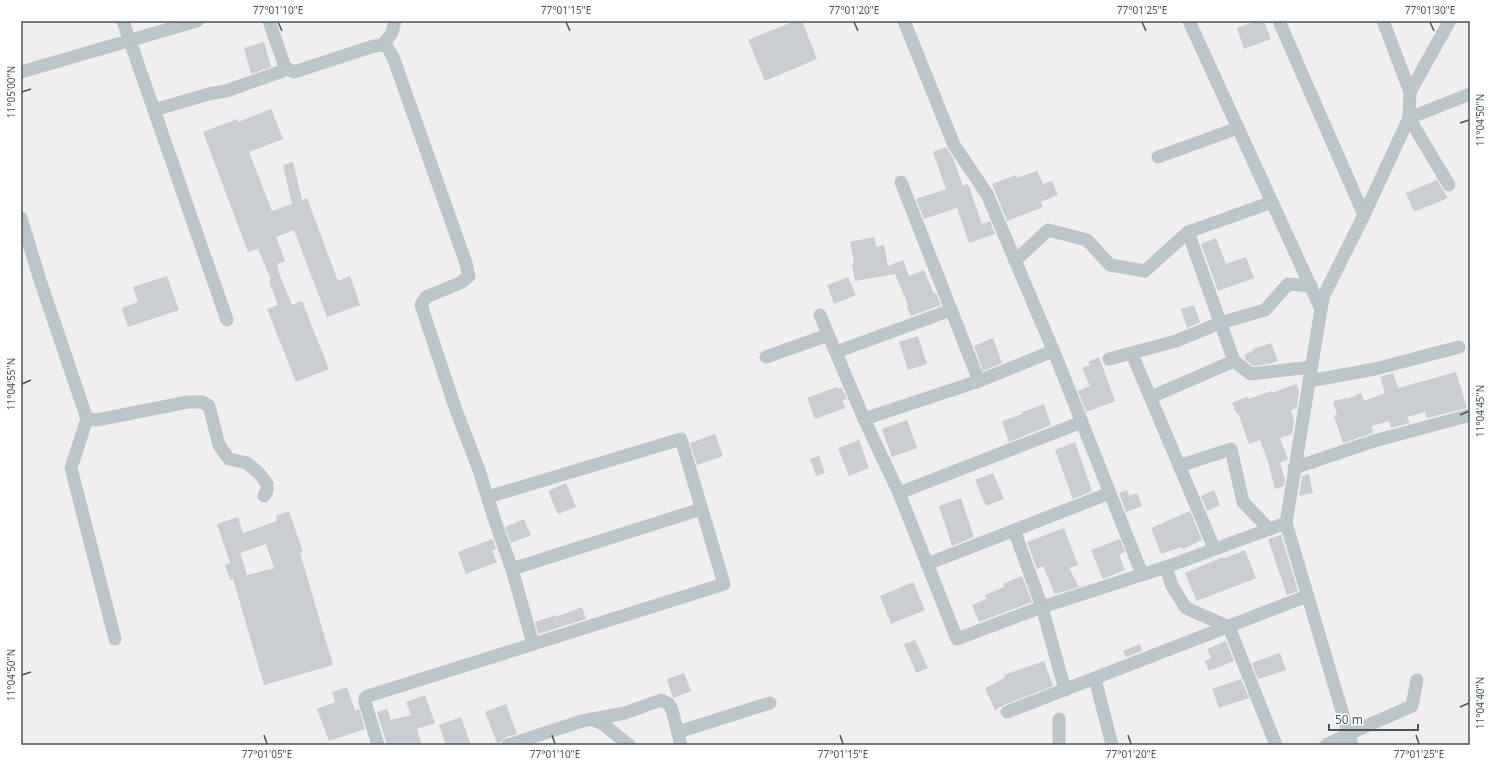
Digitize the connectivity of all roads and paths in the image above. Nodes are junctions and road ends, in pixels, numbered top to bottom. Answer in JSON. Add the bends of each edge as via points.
{"nodes":[{"id":1,"x":123,"y":21,"type":"edge"},
{"id":2,"x":197,"y":21,"type":"edge"},
{"id":3,"x":269,"y":21,"type":"edge"},
{"id":4,"x":395,"y":21,"type":"edge"},
{"id":5,"x":904,"y":21,"type":"edge"},
{"id":6,"x":1189,"y":21,"type":"edge"},
{"id":7,"x":1279,"y":21,"type":"edge"},
{"id":8,"x":1383,"y":21,"type":"edge"},
{"id":9,"x":1449,"y":22,"type":"dead end"},
{"id":10,"x":130,"y":40,"type":"junction"},
{"id":11,"x":386,"y":46,"type":"junction"},
{"id":12,"x":288,"y":69,"type":"junction"},
{"id":13,"x":21,"y":72,"type":"edge"},
{"id":14,"x":1410,"y":92,"type":"junction"},
{"id":15,"x":1470,"y":94,"type":"edge"},
{"id":16,"x":154,"y":110,"type":"junction"},
{"id":17,"x":1409,"y":118,"type":"junction"},
{"id":18,"x":1238,"y":128,"type":"junction"},
{"id":19,"x":1158,"y":157,"type":"dead end"},
{"id":20,"x":901,"y":182,"type":"dead end"},
{"id":21,"x":1450,"y":185,"type":"dead end"},
{"id":22,"x":1272,"y":202,"type":"junction"},
{"id":23,"x":1364,"y":215,"type":"junction"},
{"id":24,"x":21,"y":218,"type":"edge"},
{"id":25,"x":1188,"y":232,"type":"junction"},
{"id":26,"x":1015,"y":260,"type":"junction"},
{"id":27,"x":1311,"y":286,"type":"junction"},
{"id":28,"x":1321,"y":309,"type":"junction"},
{"id":29,"x":951,"y":310,"type":"junction"},
{"id":30,"x":820,"y":315,"type":"dead end"},
{"id":31,"x":227,"y":320,"type":"dead end"},
{"id":32,"x":1220,"y":323,"type":"junction"},
{"id":33,"x":828,"y":335,"type":"junction"},
{"id":34,"x":1459,"y":348,"type":"dead end"},
{"id":35,"x":1053,"y":351,"type":"junction"},
{"id":36,"x":836,"y":352,"type":"junction"},
{"id":37,"x":1132,"y":354,"type":"junction"},
{"id":38,"x":766,"y":357,"type":"dead end"},
{"id":39,"x":1109,"y":359,"type":"dead end"},
{"id":40,"x":1234,"y":361,"type":"junction"},
{"id":41,"x":1311,"y":367,"type":"junction"},
{"id":42,"x":979,"y":381,"type":"junction"},
{"id":43,"x":1309,"y":381,"type":"junction"},
{"id":44,"x":1151,"y":398,"type":"junction"},
{"id":45,"x":1467,"y":416,"type":"dead end"},
{"id":46,"x":87,"y":419,"type":"junction"},
{"id":47,"x":864,"y":419,"type":"junction"},
{"id":48,"x":1082,"y":422,"type":"junction"},
{"id":49,"x":1180,"y":466,"type":"junction"},
{"id":50,"x":1294,"y":468,"type":"junction"},
{"id":51,"x":899,"y":493,"type":"junction"},
{"id":52,"x":1110,"y":494,"type":"junction"},
{"id":53,"x":264,"y":496,"type":"dead end"},
{"id":54,"x":488,"y":497,"type":"junction"},
{"id":55,"x":701,"y":509,"type":"junction"},
{"id":56,"x":1286,"y":523,"type":"junction"},
{"id":57,"x":1269,"y":529,"type":"junction"},
{"id":58,"x":1014,"y":530,"type":"junction"},
{"id":59,"x":1214,"y":548,"type":"junction"},
{"id":60,"x":927,"y":564,"type":"junction"},
{"id":61,"x":1166,"y":567,"type":"junction"},
{"id":62,"x":512,"y":569,"type":"junction"},
{"id":63,"x":1142,"y":574,"type":"junction"},
{"id":64,"x":1307,"y":596,"type":"junction"},
{"id":65,"x":1042,"y":607,"type":"junction"},
{"id":66,"x":1230,"y":627,"type":"junction"},
{"id":67,"x":115,"y":639,"type":"dead end"},
{"id":68,"x":532,"y":644,"type":"junction"},
{"id":69,"x":1095,"y":679,"type":"junction"},
{"id":70,"x":1417,"y":680,"type":"dead end"},
{"id":71,"x":1065,"y":690,"type":"junction"},
{"id":72,"x":770,"y":703,"type":"dead end"},
{"id":73,"x":1007,"y":712,"type":"dead end"},
{"id":74,"x":591,"y":719,"type":"junction"},
{"id":75,"x":1059,"y":719,"type":"dead end"},
{"id":76,"x":679,"y":739,"type":"edge"},
{"id":77,"x":1350,"y":739,"type":"edge"},
{"id":78,"x":378,"y":745,"type":"edge"},
{"id":79,"x":508,"y":745,"type":"edge"},
{"id":80,"x":629,"y":745,"type":"edge"},
{"id":81,"x":1059,"y":745,"type":"edge"},
{"id":82,"x":1112,"y":745,"type":"edge"},
{"id":83,"x":1276,"y":745,"type":"edge"},
{"id":84,"x":1326,"y":745,"type":"edge"}],
"edges":[{"from":1,"to":10,"type":"street"},
{"from":2,"to":10,"type":"street"},
{"from":3,"to":12,"type":"street","via":[[285,67]]},
{"from":4,"to":11,"type":"street","via":[[392,33],[383,44]]},
{"from":5,"to":26,"type":"street","via":[[954,145],[987,194]]},
{"from":6,"to":18,"type":"street"},
{"from":7,"to":23,"type":"street"},
{"from":8,"to":14,"type":"street"},
{"from":9,"to":14,"type":"street"},
{"from":10,"to":13,"type":"street"},
{"from":10,"to":16,"type":"street"},
{"from":11,"to":12,"type":"street","via":[[374,46],[294,72]]},
{"from":11,"to":54,"type":"street","via":[[394,57],[470,276],[460,283],[426,297],[421,305]]},
{"from":12,"to":16,"type":"street","via":[[226,92],[209,94]]},
{"from":14,"to":17,"type":"street"},
{"from":15,"to":17,"type":"street"},
{"from":16,"to":31,"type":"street"},
{"from":17,"to":21,"type":"street"},
{"from":17,"to":23,"type":"street"},
{"from":18,"to":19,"type":"street"},
{"from":18,"to":22,"type":"street"},
{"from":20,"to":29,"type":"street"},
{"from":22,"to":25,"type":"street"},
{"from":22,"to":27,"type":"street"},
{"from":23,"to":28,"type":"street","via":[[1324,296]]},
{"from":24,"to":46,"type":"street"},
{"from":25,"to":26,"type":"street","via":[[1146,271],[1110,265],[1087,240],[1048,230]]},
{"from":25,"to":32,"type":"street"},
{"from":26,"to":35,"type":"street"},
{"from":27,"to":28,"type":"street"},
{"from":27,"to":32,"type":"street","via":[[1288,284],[1265,310]]},
{"from":28,"to":41,"type":"street"},
{"from":29,"to":36,"type":"street"},
{"from":29,"to":42,"type":"street"},
{"from":30,"to":33,"type":"street"},
{"from":32,"to":37,"type":"street","via":[[1176,341]]},
{"from":32,"to":40,"type":"street"},
{"from":33,"to":36,"type":"street"},
{"from":33,"to":38,"type":"street"},
{"from":34,"to":43,"type":"street","via":[[1375,369]]},
{"from":35,"to":42,"type":"street"},
{"from":35,"to":48,"type":"street"},
{"from":36,"to":47,"type":"street"},
{"from":37,"to":39,"type":"street"},
{"from":37,"to":44,"type":"street"},
{"from":40,"to":41,"type":"street","via":[[1250,374]]},
{"from":40,"to":44,"type":"street"},
{"from":41,"to":43,"type":"street"},
{"from":42,"to":47,"type":"street"},
{"from":43,"to":50,"type":"street"},
{"from":44,"to":49,"type":"street"},
{"from":45,"to":50,"type":"street","via":[[1374,441]]},
{"from":46,"to":53,"type":"street","via":[[97,420],[188,402],[202,402],[208,406],[219,445],[229,459],[247,463],[259,473],[267,484]]},
{"from":46,"to":67,"type":"street","via":[[71,468]]},
{"from":47,"to":51,"type":"street"},
{"from":48,"to":51,"type":"street"},
{"from":48,"to":52,"type":"street"},
{"from":49,"to":57,"type":"street","via":[[1231,449],[1243,502]]},
{"from":49,"to":59,"type":"street"},
{"from":50,"to":56,"type":"street"},
{"from":51,"to":60,"type":"street"},
{"from":52,"to":58,"type":"street"},
{"from":52,"to":63,"type":"street"},
{"from":54,"to":55,"type":"street","via":[[681,439]]},
{"from":54,"to":62,"type":"street"},
{"from":55,"to":62,"type":"street"},
{"from":55,"to":68,"type":"street","via":[[724,584]]},
{"from":56,"to":57,"type":"street"},
{"from":56,"to":64,"type":"street"},
{"from":57,"to":59,"type":"street"},
{"from":58,"to":60,"type":"street"},
{"from":58,"to":65,"type":"street"},
{"from":59,"to":61,"type":"street"},
{"from":60,"to":65,"type":"street","via":[[958,639]]},
{"from":61,"to":63,"type":"street"},
{"from":61,"to":66,"type":"street","via":[[1172,586],[1186,608]]},
{"from":62,"to":68,"type":"street"},
{"from":63,"to":65,"type":"street"},
{"from":64,"to":66,"type":"street"},
{"from":64,"to":77,"type":"street"},
{"from":65,"to":71,"type":"street"},
{"from":66,"to":69,"type":"street"},
{"from":66,"to":83,"type":"street"},
{"from":68,"to":78,"type":"street","via":[[368,696],[365,698]]},
{"from":69,"to":71,"type":"street"},
{"from":69,"to":82,"type":"street"},
{"from":70,"to":77,"type":"street","via":[[1412,706]]},
{"from":71,"to":73,"type":"street"},
{"from":72,"to":76,"type":"street"},
{"from":74,"to":76,"type":"street","via":[[625,713],[661,700],[669,704],[672,710]]},
{"from":74,"to":79,"type":"street"},
{"from":74,"to":80,"type":"street","via":[[602,724]]},
{"from":75,"to":81,"type":"street"},
{"from":77,"to":84,"type":"street"}]}
